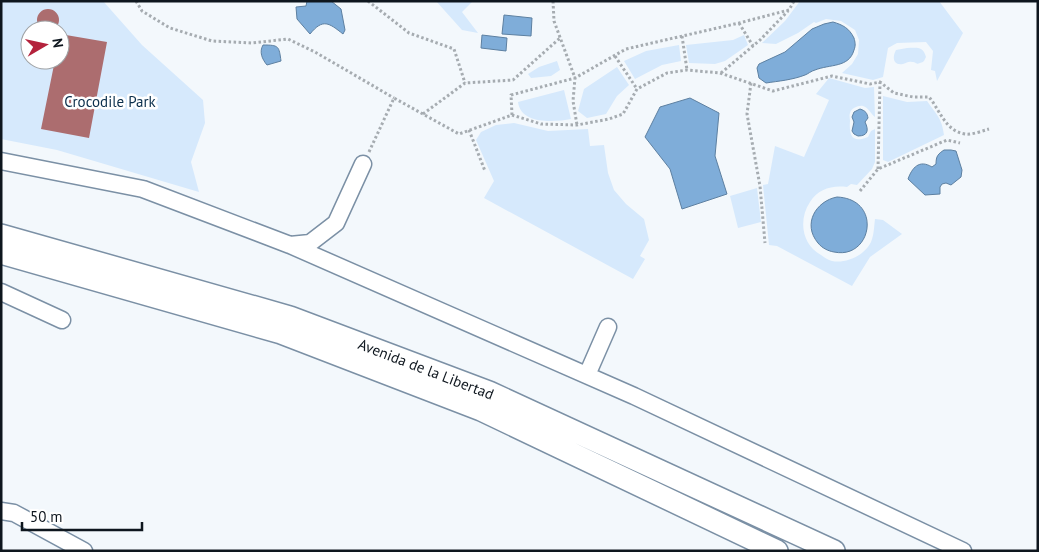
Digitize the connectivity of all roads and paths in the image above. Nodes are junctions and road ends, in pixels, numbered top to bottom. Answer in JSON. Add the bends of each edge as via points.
{"nodes":[{"id":1,"x":136,"y":1,"type":"edge"},
{"id":2,"x":368,"y":1,"type":"edge"},
{"id":3,"x":553,"y":1,"type":"edge"},
{"id":4,"x":794,"y":1,"type":"edge"},
{"id":5,"x":789,"y":10,"type":"junction"},
{"id":6,"x":739,"y":23,"type":"junction"},
{"id":7,"x":682,"y":36,"type":"junction"},
{"id":8,"x":560,"y":38,"type":"junction"},
{"id":9,"x":753,"y":46,"type":"junction"},
{"id":10,"x":614,"y":56,"type":"junction"},
{"id":11,"x":687,"y":70,"type":"junction"},
{"id":12,"x":720,"y":73,"type":"junction"},
{"id":13,"x":575,"y":78,"type":"junction"},
{"id":14,"x":880,"y":82,"type":"junction"},
{"id":15,"x":465,"y":83,"type":"junction"},
{"id":16,"x":751,"y":84,"type":"junction"},
{"id":17,"x":637,"y":89,"type":"junction"},
{"id":18,"x":394,"y":98,"type":"junction"},
{"id":19,"x":422,"y":114,"type":"junction"},
{"id":20,"x":512,"y":115,"type":"junction"},
{"id":21,"x":577,"y":125,"type":"junction"},
{"id":22,"x":989,"y":129,"type":"dead end"},
{"id":23,"x":469,"y":130,"type":"junction"},
{"id":24,"x":960,"y":143,"type":"dead end"},
{"id":25,"x":367,"y":157,"type":"joint"},
{"id":26,"x":1,"y":161,"type":"edge"},
{"id":27,"x":878,"y":169,"type":"junction"},
{"id":28,"x":485,"y":171,"type":"dead end"},
{"id":29,"x":860,"y":191,"type":"dead end"},
{"id":30,"x":1,"y":235,"type":"edge"},
{"id":31,"x":765,"y":243,"type":"dead end"},
{"id":32,"x":290,"y":246,"type":"junction"},
{"id":33,"x":1,"y":253,"type":"edge"},
{"id":34,"x":1,"y":292,"type":"edge"},
{"id":35,"x":62,"y":320,"type":"dead end"},
{"id":36,"x":608,"y":328,"type":"dead end"},
{"id":37,"x":587,"y":375,"type":"junction"},
{"id":38,"x":1,"y":511,"type":"edge"},
{"id":39,"x":84,"y":551,"type":"edge"},
{"id":40,"x":777,"y":551,"type":"edge"},
{"id":41,"x":834,"y":551,"type":"edge"},
{"id":42,"x":963,"y":551,"type":"edge"}],
"edges":[{"from":1,"to":18,"type":"path","via":[[142,11],[170,28],[212,41],[252,43],[288,39]]},
{"from":2,"to":15,"type":"path","via":[[410,33],[454,49]]},
{"from":3,"to":8,"type":"path","via":[[554,21]]},
{"from":4,"to":5,"type":"path"},
{"from":5,"to":6,"type":"path"},
{"from":5,"to":9,"type":"path"},
{"from":6,"to":7,"type":"path"},
{"from":6,"to":9,"type":"path"},
{"from":7,"to":10,"type":"path","via":[[626,49]]},
{"from":7,"to":11,"type":"path"},
{"from":8,"to":13,"type":"path"},
{"from":8,"to":15,"type":"path","via":[[513,80]]},
{"from":9,"to":12,"type":"path"},
{"from":10,"to":13,"type":"path"},
{"from":10,"to":17,"type":"path"},
{"from":11,"to":12,"type":"path"},
{"from":11,"to":17,"type":"path","via":[[667,73]]},
{"from":12,"to":16,"type":"path"},
{"from":13,"to":20,"type":"path","via":[[511,95]]},
{"from":13,"to":21,"type":"path","via":[[573,101]]},
{"from":14,"to":16,"type":"path","via":[[870,84],[832,76],[773,91]]},
{"from":14,"to":22,"type":"path","via":[[894,93],[929,97],[945,123],[955,131],[966,135]]},
{"from":14,"to":27,"type":"path"},
{"from":15,"to":19,"type":"path"},
{"from":16,"to":31,"type":"path","via":[[747,114],[760,186]]},
{"from":17,"to":21,"type":"path","via":[[623,114]]},
{"from":18,"to":19,"type":"path"},
{"from":18,"to":25,"type":"path"},
{"from":19,"to":23,"type":"path","via":[[459,134]]},
{"from":20,"to":21,"type":"path","via":[[541,124]]},
{"from":20,"to":23,"type":"path"},
{"from":23,"to":28,"type":"path"},
{"from":24,"to":27,"type":"path","via":[[947,140]]},
{"from":25,"to":32,"type":"street","via":[[336,223],[310,243]]},
{"from":26,"to":32,"type":"street","via":[[143,189]]},
{"from":27,"to":29,"type":"path"},
{"from":30,"to":41,"type":"main road","name":"Avenida de la Libertad","via":[[290,317],[426,368],[489,392]]},
{"from":32,"to":37,"type":"street"},
{"from":33,"to":40,"type":"main road","name":"Avenida de la Libertad","via":[[281,333],[454,399]]},
{"from":34,"to":35,"type":"street"},
{"from":36,"to":37,"type":"street"},
{"from":37,"to":42,"type":"street"},
{"from":38,"to":39,"type":"street","via":[[14,513]]}]}
